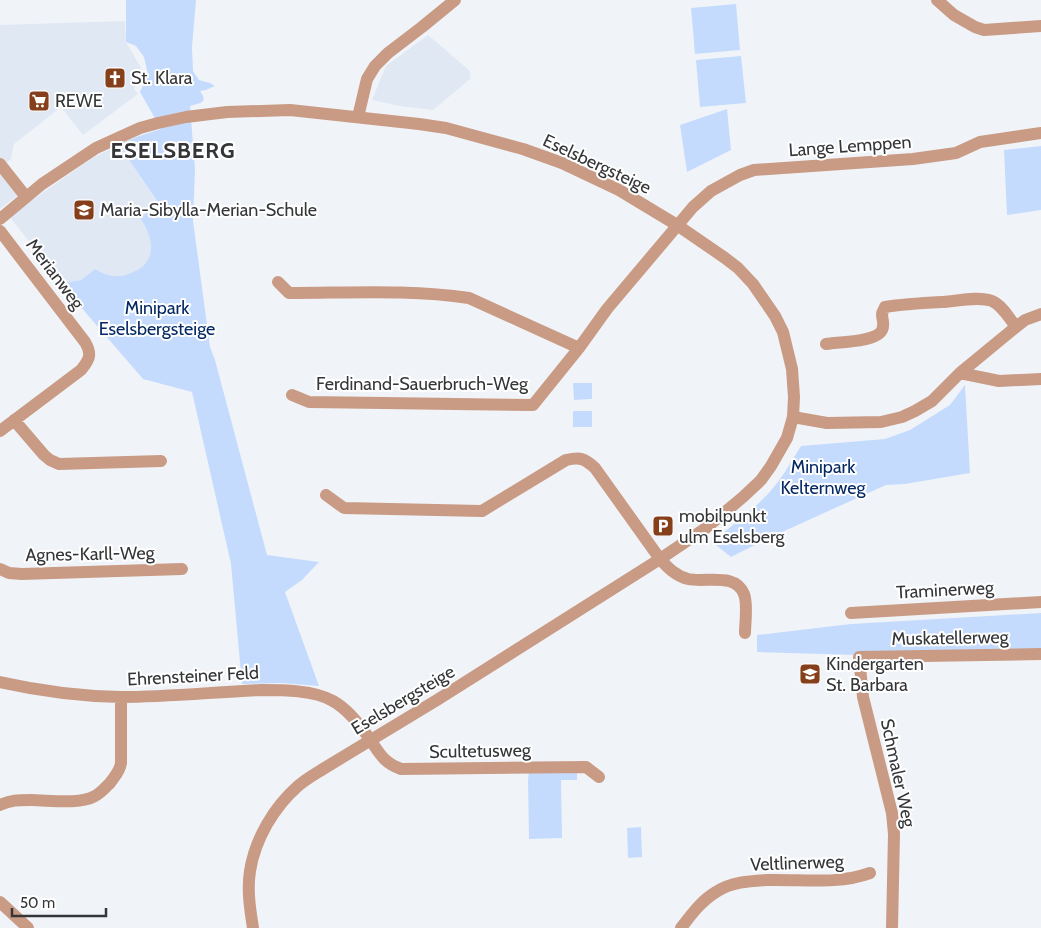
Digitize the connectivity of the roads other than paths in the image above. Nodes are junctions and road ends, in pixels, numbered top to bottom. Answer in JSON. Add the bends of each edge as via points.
{"nodes":[{"id":1,"x":455,"y":0,"type":"edge"},
{"id":2,"x":937,"y":0,"type":"edge"},
{"id":3,"x":1041,"y":26,"type":"edge"},
{"id":4,"x":358,"y":117,"type":"junction"},
{"id":5,"x":1041,"y":134,"type":"edge"},
{"id":6,"x":0,"y":164,"type":"edge"},
{"id":7,"x":26,"y":197,"type":"junction"},
{"id":8,"x":0,"y":219,"type":"edge"},
{"id":9,"x":678,"y":224,"type":"junction"},
{"id":10,"x":0,"y":231,"type":"edge"},
{"id":11,"x":278,"y":282,"type":"dead end"},
{"id":12,"x":1041,"y":314,"type":"edge"},
{"id":13,"x":1016,"y":326,"type":"junction"},
{"id":14,"x":826,"y":344,"type":"dead end"},
{"id":15,"x":579,"y":348,"type":"junction"},
{"id":16,"x":960,"y":373,"type":"junction"},
{"id":17,"x":1041,"y":379,"type":"edge"},
{"id":18,"x":292,"y":395,"type":"dead end"},
{"id":19,"x":793,"y":417,"type":"junction"},
{"id":20,"x":14,"y":420,"type":"junction"},
{"id":21,"x":0,"y":431,"type":"edge"},
{"id":22,"x":161,"y":461,"type":"dead end"},
{"id":23,"x":326,"y":495,"type":"dead end"},
{"id":24,"x":660,"y":559,"type":"junction"},
{"id":25,"x":0,"y":568,"type":"edge"},
{"id":26,"x":182,"y":569,"type":"dead end"},
{"id":27,"x":1041,"y":602,"type":"edge"},
{"id":28,"x":851,"y":614,"type":"dead end"},
{"id":29,"x":745,"y":633,"type":"dead end"},
{"id":30,"x":1041,"y":654,"type":"edge"},
{"id":31,"x":859,"y":657,"type":"joint"},
{"id":32,"x":0,"y":682,"type":"edge"},
{"id":33,"x":121,"y":697,"type":"junction"},
{"id":34,"x":370,"y":740,"type":"junction"},
{"id":35,"x":599,"y":777,"type":"dead end"},
{"id":36,"x":0,"y":805,"type":"edge"},
{"id":37,"x":870,"y":873,"type":"dead end"},
{"id":38,"x":0,"y":902,"type":"edge"},
{"id":39,"x":28,"y":928,"type":"edge"},
{"id":40,"x":253,"y":928,"type":"edge"},
{"id":41,"x":681,"y":928,"type":"edge"},
{"id":42,"x":892,"y":928,"type":"edge"}],
"edges":[{"from":1,"to":4,"type":"street","via":[[375,66],[367,79]]},
{"from":2,"to":3,"type":"street","via":[[954,15],[984,30]]},
{"from":4,"to":7,"type":"street","name":"Eselsbergsteige","via":[[290,110],[227,112],[158,122],[96,148]]},
{"from":4,"to":9,"type":"street","name":"Eselsbergsteige","via":[[446,128],[524,149],[562,162]]},
{"from":5,"to":9,"type":"street","name":"Lange Lemppen","via":[[980,142],[956,153],[913,159],[754,170],[711,191]]},
{"from":6,"to":7,"type":"street"},
{"from":7,"to":8,"type":"street","name":"Eselsbergsteige"},
{"from":9,"to":15,"type":"street","name":"Ferdinand-Sauerbruch-Weg"},
{"from":9,"to":19,"type":"street","name":"Eselsbergsteige","via":[[738,268],[776,316],[792,369]]},
{"from":10,"to":20,"type":"street","name":"Merianweg","via":[[89,349],[88,361],[81,370]]},
{"from":11,"to":15,"type":"street","via":[[289,293],[393,293],[469,298]]},
{"from":12,"to":13,"type":"street"},
{"from":13,"to":14,"type":"street","via":[[1004,310],[991,301],[918,303],[885,307],[882,314],[884,327],[877,336]]},
{"from":13,"to":16,"type":"street"},
{"from":15,"to":18,"type":"street","name":"Ferdinand-Sauerbruch-Weg","via":[[534,405],[309,402]]},
{"from":16,"to":17,"type":"street","via":[[999,381]]},
{"from":16,"to":19,"type":"street","via":[[932,401],[902,417],[881,422],[827,423]]},
{"from":19,"to":24,"type":"street","name":"Eselsbergsteige","via":[[785,443],[761,480],[706,528]]},
{"from":20,"to":21,"type":"street","name":"Merianweg"},
{"from":20,"to":22,"type":"street","via":[[44,455],[58,464]]},
{"from":23,"to":24,"type":"street","via":[[344,508],[482,511],[566,460],[584,459],[595,468]]},
{"from":24,"to":29,"type":"street","via":[[679,576],[728,581],[739,586],[745,596]]},
{"from":24,"to":34,"type":"street","name":"Eselsbergsteige"},
{"from":25,"to":26,"type":"street","name":"Agnes-Karll-Weg","via":[[9,574]]},
{"from":27,"to":28,"type":"street","name":"Traminerweg"},
{"from":30,"to":31,"type":"street","name":"Muskatellerweg"},
{"from":31,"to":42,"type":"street","name":"Schmaler Weg","via":[[863,696],[892,813]]},
{"from":32,"to":33,"type":"street","name":"Ehrensteiner Feld","via":[[49,692]]},
{"from":33,"to":34,"type":"street","name":"Ehrensteiner Feld","via":[[261,690],[321,696],[345,710]]},
{"from":33,"to":36,"type":"street","via":[[120,768],[98,794],[84,800],[18,800]]},
{"from":34,"to":35,"type":"street","name":"Scultetusweg","via":[[382,758],[401,769],[586,767]]},
{"from":34,"to":40,"type":"street","name":"Eselsbergsteige","via":[[298,786],[271,818],[255,850],[250,872]]},
{"from":37,"to":41,"type":"street","name":"Veltlinerweg","via":[[834,881],[772,880],[734,884],[699,905]]},
{"from":38,"to":39,"type":"street"}]}
